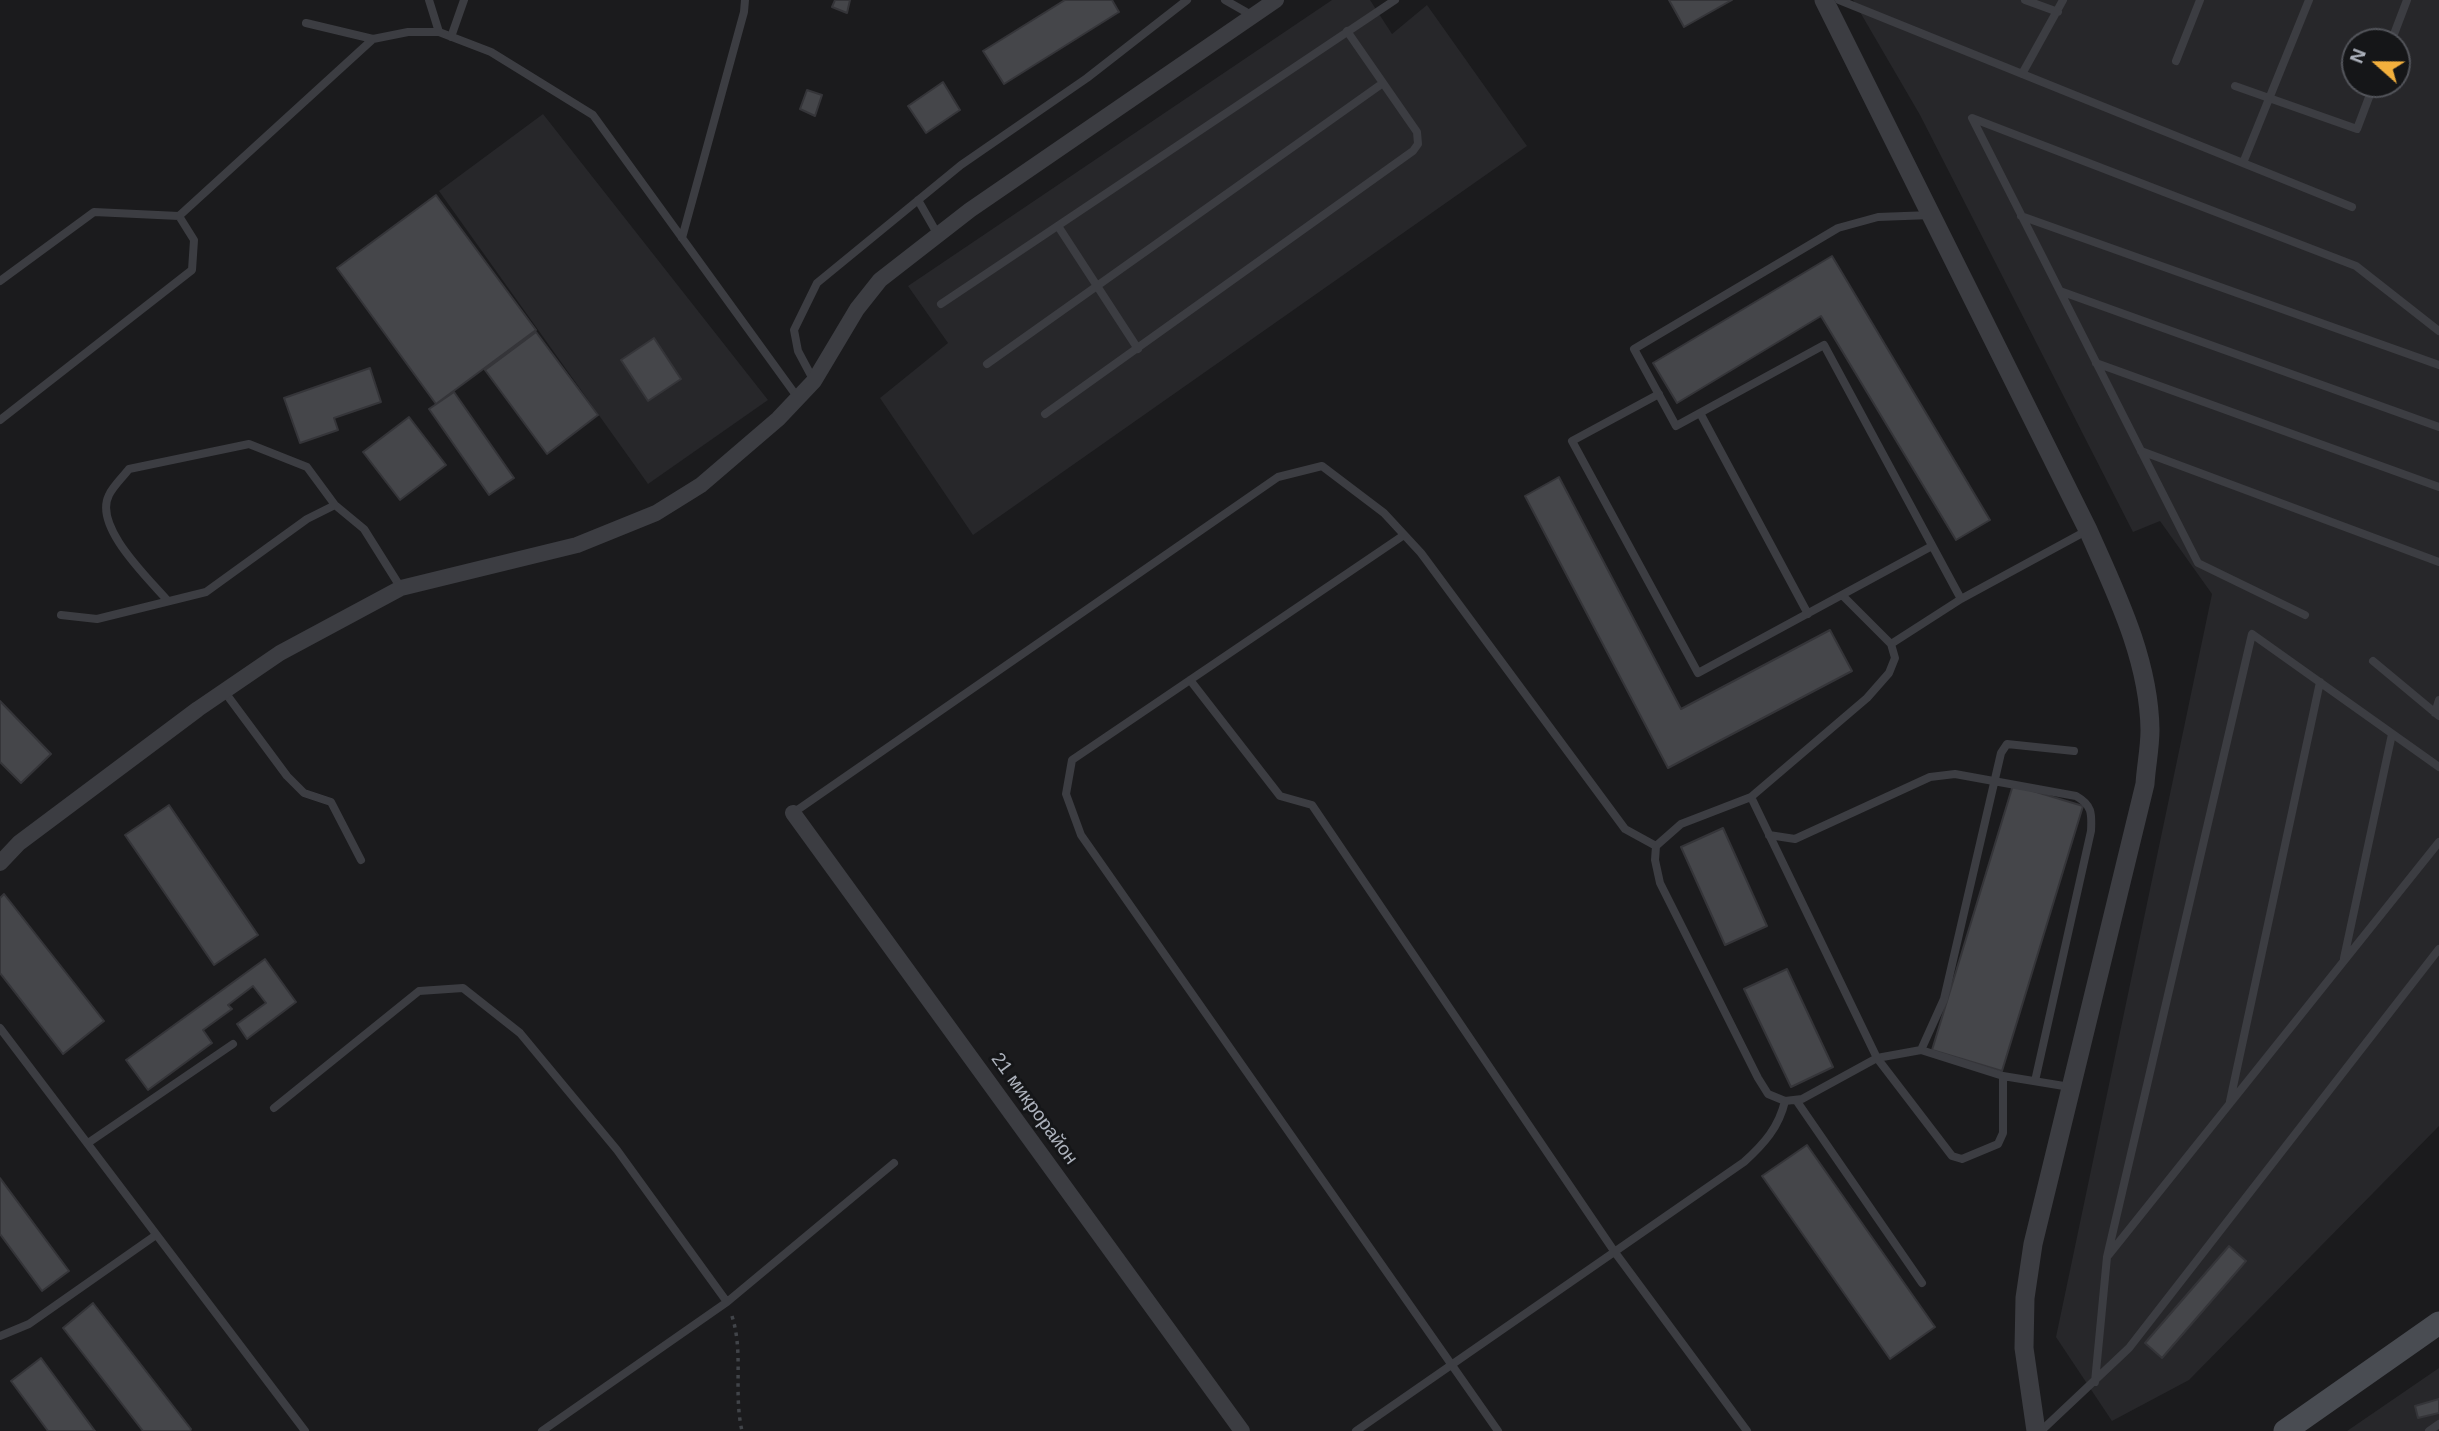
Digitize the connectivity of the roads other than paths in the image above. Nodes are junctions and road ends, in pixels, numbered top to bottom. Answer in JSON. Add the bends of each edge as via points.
{"nodes":[{"id":1,"x":429,"y":0,"type":"edge"},
{"id":2,"x":464,"y":0,"type":"edge"},
{"id":3,"x":745,"y":0,"type":"edge"},
{"id":4,"x":1187,"y":0,"type":"edge"},
{"id":5,"x":1225,"y":0,"type":"edge"},
{"id":6,"x":1276,"y":0,"type":"edge"},
{"id":7,"x":1395,"y":0,"type":"edge"},
{"id":8,"x":1824,"y":0,"type":"edge"},
{"id":9,"x":1839,"y":0,"type":"edge"},
{"id":10,"x":2025,"y":0,"type":"edge"},
{"id":11,"x":2063,"y":0,"type":"edge"},
{"id":12,"x":2200,"y":0,"type":"edge"},
{"id":13,"x":2309,"y":0,"type":"edge"},
{"id":14,"x":2407,"y":0,"type":"edge"},
{"id":15,"x":2058,"y":12,"type":"junction"},
{"id":16,"x":1253,"y":16,"type":"junction"},
{"id":17,"x":306,"y":23,"type":"dead end"},
{"id":18,"x":2396,"y":28,"type":"edge"},
{"id":19,"x":439,"y":32,"type":"junction"},
{"id":20,"x":1347,"y":32,"type":"junction"},
{"id":21,"x":451,"y":37,"type":"junction"},
{"id":22,"x":373,"y":39,"type":"junction"},
{"id":23,"x":2176,"y":61,"type":"dead end"},
{"id":24,"x":2022,"y":74,"type":"junction"},
{"id":25,"x":1383,"y":83,"type":"junction"},
{"id":26,"x":2235,"y":86,"type":"dead end"},
{"id":27,"x":2270,"y":98,"type":"junction"},
{"id":28,"x":2369,"y":98,"type":"edge"},
{"id":29,"x":2243,"y":163,"type":"junction"},
{"id":30,"x":918,"y":200,"type":"junction"},
{"id":31,"x":2352,"y":207,"type":"dead end"},
{"id":32,"x":1934,"y":215,"type":"junction"},
{"id":33,"x":179,"y":216,"type":"junction"},
{"id":34,"x":2021,"y":216,"type":"junction"},
{"id":35,"x":1058,"y":226,"type":"junction"},
{"id":36,"x":939,"y":235,"type":"junction"},
{"id":37,"x":682,"y":238,"type":"junction"},
{"id":38,"x":0,"y":281,"type":"edge"},
{"id":39,"x":1096,"y":287,"type":"junction"},
{"id":40,"x":2060,"y":291,"type":"junction"},
{"id":41,"x":941,"y":304,"type":"dead end"},
{"id":42,"x":2439,"y":331,"type":"edge"},
{"id":43,"x":1138,"y":349,"type":"junction"},
{"id":44,"x":2096,"y":363,"type":"junction"},
{"id":45,"x":987,"y":365,"type":"dead end"},
{"id":46,"x":2439,"y":365,"type":"edge"},
{"id":47,"x":814,"y":381,"type":"junction"},
{"id":48,"x":1659,"y":394,"type":"junction"},
{"id":49,"x":798,"y":398,"type":"junction"},
{"id":50,"x":1700,"y":413,"type":"junction"},
{"id":51,"x":1045,"y":414,"type":"dead end"},
{"id":52,"x":0,"y":421,"type":"edge"},
{"id":53,"x":2439,"y":427,"type":"edge"},
{"id":54,"x":2141,"y":451,"type":"junction"},
{"id":55,"x":2439,"y":488,"type":"edge"},
{"id":56,"x":335,"y":505,"type":"junction"},
{"id":57,"x":2088,"y":530,"type":"junction"},
{"id":58,"x":1404,"y":535,"type":"junction"},
{"id":59,"x":1932,"y":546,"type":"junction"},
{"id":60,"x":2439,"y":562,"type":"edge"},
{"id":61,"x":401,"y":588,"type":"junction"},
{"id":62,"x":1842,"y":595,"type":"junction"},
{"id":63,"x":1961,"y":599,"type":"junction"},
{"id":64,"x":167,"y":600,"type":"junction"},
{"id":65,"x":1808,"y":614,"type":"junction"},
{"id":66,"x":61,"y":615,"type":"dead end"},
{"id":67,"x":2305,"y":615,"type":"dead end"},
{"id":68,"x":1891,"y":644,"type":"junction"},
{"id":69,"x":2373,"y":661,"type":"dead end"},
{"id":70,"x":1190,"y":680,"type":"junction"},
{"id":71,"x":2320,"y":682,"type":"junction"},
{"id":72,"x":224,"y":691,"type":"junction"},
{"id":73,"x":2439,"y":700,"type":"edge"},
{"id":74,"x":2437,"y":715,"type":"edge"},
{"id":75,"x":2392,"y":734,"type":"junction"},
{"id":76,"x":2074,"y":751,"type":"dead end"},
{"id":77,"x":2439,"y":767,"type":"edge"},
{"id":78,"x":1994,"y":781,"type":"junction"},
{"id":79,"x":1751,"y":797,"type":"junction"},
{"id":80,"x":793,"y":813,"type":"joint"},
{"id":81,"x":1769,"y":835,"type":"junction"},
{"id":82,"x":2439,"y":842,"type":"edge"},
{"id":83,"x":1656,"y":846,"type":"junction"},
{"id":84,"x":361,"y":860,"type":"dead end"},
{"id":85,"x":0,"y":863,"type":"edge"},
{"id":86,"x":2439,"y":949,"type":"edge"},
{"id":87,"x":2344,"y":961,"type":"junction"},
{"id":88,"x":0,"y":1028,"type":"edge"},
{"id":89,"x":233,"y":1044,"type":"dead end"},
{"id":90,"x":1921,"y":1050,"type":"junction"},
{"id":91,"x":1877,"y":1058,"type":"junction"},
{"id":92,"x":2003,"y":1076,"type":"junction"},
{"id":93,"x":2035,"y":1081,"type":"junction"},
{"id":94,"x":2070,"y":1087,"type":"junction"},
{"id":95,"x":1796,"y":1100,"type":"junction"},
{"id":96,"x":1785,"y":1101,"type":"junction"},
{"id":97,"x":2229,"y":1104,"type":"junction"},
{"id":98,"x":274,"y":1108,"type":"dead end"},
{"id":99,"x":88,"y":1143,"type":"junction"},
{"id":100,"x":894,"y":1163,"type":"dead end"},
{"id":101,"x":156,"y":1235,"type":"junction"},
{"id":102,"x":1614,"y":1251,"type":"junction"},
{"id":103,"x":2107,"y":1257,"type":"junction"},
{"id":104,"x":1922,"y":1283,"type":"dead end"},
{"id":105,"x":727,"y":1301,"type":"junction"},
{"id":106,"x":2439,"y":1323,"type":"edge"},
{"id":107,"x":0,"y":1336,"type":"edge"},
{"id":108,"x":1450,"y":1366,"type":"junction"},
{"id":109,"x":2095,"y":1382,"type":"junction"},
{"id":110,"x":2439,"y":1424,"type":"edge"},
{"id":111,"x":305,"y":1431,"type":"edge"},
{"id":112,"x":542,"y":1431,"type":"edge"},
{"id":113,"x":1242,"y":1431,"type":"edge"},
{"id":114,"x":1356,"y":1431,"type":"edge"},
{"id":115,"x":1498,"y":1431,"type":"edge"},
{"id":116,"x":1747,"y":1431,"type":"edge"},
{"id":117,"x":2039,"y":1431,"type":"edge"},
{"id":118,"x":2285,"y":1431,"type":"edge"},
{"id":119,"x":2429,"y":1431,"type":"edge"}],
"edges":[{"from":1,"to":19,"type":"lane"},
{"from":2,"to":21,"type":"lane"},
{"from":3,"to":37,"type":"lane"},
{"from":4,"to":30,"type":"lane"},
{"from":5,"to":16,"type":"lane"},
{"from":6,"to":16,"type":"street"},
{"from":7,"to":20,"type":"lane"},
{"from":8,"to":32,"type":"street"},
{"from":9,"to":24,"type":"lane"},
{"from":10,"to":15,"type":"lane"},
{"from":11,"to":15,"type":"lane"},
{"from":12,"to":23,"type":"lane"},
{"from":13,"to":27,"type":"lane"},
{"from":14,"to":18,"type":"lane"},
{"from":15,"to":24,"type":"lane"},
{"from":16,"to":36,"type":"street"},
{"from":17,"to":22,"type":"lane"},
{"from":19,"to":21,"type":"lane"},
{"from":19,"to":22,"type":"lane"},
{"from":20,"to":25,"type":"lane"},
{"from":20,"to":35,"type":"lane"},
{"from":21,"to":37,"type":"lane","via":[[491,52],[593,116]]},
{"from":22,"to":33,"type":"lane"},
{"from":24,"to":29,"type":"lane"},
{"from":25,"to":39,"type":"lane"},
{"from":25,"to":43,"type":"lane","via":[[1418,132],[1413,151]]},
{"from":26,"to":27,"type":"lane"},
{"from":27,"to":28,"type":"lane","via":[[2357,128]]},
{"from":27,"to":29,"type":"lane"},
{"from":29,"to":31,"type":"lane"},
{"from":30,"to":36,"type":"lane"},
{"from":30,"to":47,"type":"lane","via":[[817,283],[794,330],[798,351]]},
{"from":32,"to":48,"type":"lane","via":[[1878,216],[1838,228],[1634,349]]},
{"from":32,"to":57,"type":"street"},
{"from":33,"to":38,"type":"lane","via":[[94,212]]},
{"from":33,"to":52,"type":"lane","via":[[194,240],[192,270]]},
{"from":34,"to":40,"type":"lane"},
{"from":34,"to":42,"type":"lane","via":[[1972,118],[2356,266]]},
{"from":34,"to":46,"type":"lane"},
{"from":35,"to":39,"type":"lane"},
{"from":35,"to":41,"type":"lane"},
{"from":36,"to":47,"type":"street","via":[[880,280]]},
{"from":37,"to":49,"type":"lane"},
{"from":39,"to":43,"type":"lane"},
{"from":39,"to":45,"type":"lane"},
{"from":40,"to":44,"type":"lane"},
{"from":40,"to":53,"type":"lane"},
{"from":43,"to":51,"type":"lane"},
{"from":44,"to":54,"type":"lane"},
{"from":44,"to":55,"type":"lane"},
{"from":47,"to":49,"type":"street"},
{"from":48,"to":50,"type":"lane","via":[[1676,426]]},
{"from":48,"to":65,"type":"lane","via":[[1572,441],[1698,673]]},
{"from":49,"to":61,"type":"street","via":[[701,485],[656,513],[577,545]]},
{"from":50,"to":59,"type":"lane","via":[[1824,345]]},
{"from":50,"to":65,"type":"lane"},
{"from":54,"to":60,"type":"lane"},
{"from":54,"to":67,"type":"lane","via":[[2198,563]]},
{"from":56,"to":61,"type":"lane","via":[[364,529]]},
{"from":56,"to":64,"type":"lane","via":[[307,519],[206,592]]},
{"from":56,"to":64,"type":"lane","via":[[307,467],[249,444],[129,469],[108,495],[104,513],[119,544]]},
{"from":57,"to":63,"type":"lane"},
{"from":57,"to":94,"type":"street","via":[[2127,617],[2150,730],[2145,784]]},
{"from":58,"to":70,"type":"lane"},
{"from":58,"to":80,"type":"lane","via":[[1384,513],[1322,466],[1278,477]]},
{"from":58,"to":83,"type":"lane","via":[[1625,830]]},
{"from":59,"to":62,"type":"lane"},
{"from":59,"to":63,"type":"lane"},
{"from":61,"to":72,"type":"street","via":[[280,653]]},
{"from":62,"to":65,"type":"lane"},
{"from":62,"to":68,"type":"lane"},
{"from":63,"to":68,"type":"lane"},
{"from":64,"to":66,"type":"lane","via":[[97,619]]},
{"from":68,"to":79,"type":"lane","via":[[1895,658],[1889,673],[1867,698]]},
{"from":69,"to":74,"type":"lane"},
{"from":70,"to":102,"type":"lane","via":[[1280,796],[1312,805]]},
{"from":70,"to":108,"type":"lane","via":[[1072,760],[1066,794],[1081,835]]},
{"from":71,"to":75,"type":"lane"},
{"from":71,"to":97,"type":"lane"},
{"from":71,"to":103,"type":"lane","via":[[2252,634]]},
{"from":72,"to":84,"type":"lane","via":[[287,776],[304,793],[331,802]]},
{"from":72,"to":85,"type":"street","via":[[19,843]]},
{"from":73,"to":74,"type":"lane"},
{"from":75,"to":77,"type":"lane"},
{"from":75,"to":87,"type":"lane"},
{"from":76,"to":78,"type":"lane","via":[[2007,744]]},
{"from":78,"to":81,"type":"lane","via":[[1955,774],[1930,777],[1795,839]]},
{"from":78,"to":90,"type":"lane","via":[[1944,999]]},
{"from":78,"to":93,"type":"lane","via":[[2076,796],[2087,802],[2092,812]]},
{"from":79,"to":81,"type":"lane"},
{"from":79,"to":83,"type":"lane","via":[[1681,824]]},
{"from":80,"to":113,"type":"street","name":"21 микрорайон"},
{"from":81,"to":91,"type":"lane"},
{"from":82,"to":87,"type":"lane"},
{"from":83,"to":96,"type":"lane","via":[[1660,883],[1758,1078],[1768,1094]]},
{"from":86,"to":109,"type":"lane","via":[[2129,1348]]},
{"from":87,"to":97,"type":"lane"},
{"from":88,"to":99,"type":"lane"},
{"from":89,"to":99,"type":"lane"},
{"from":90,"to":91,"type":"lane"},
{"from":90,"to":92,"type":"lane"},
{"from":91,"to":92,"type":"lane","via":[[1952,1156],[1962,1159],[1998,1144],[2003,1133]]},
{"from":91,"to":95,"type":"lane"},
{"from":92,"to":93,"type":"lane"},
{"from":93,"to":94,"type":"lane"},
{"from":94,"to":117,"type":"street","via":[[2025,1297],[2024,1348]]},
{"from":95,"to":96,"type":"lane"},
{"from":95,"to":104,"type":"lane"},
{"from":96,"to":102,"type":"lane","via":[[1776,1127],[1744,1162]]},
{"from":97,"to":103,"type":"lane"},
{"from":98,"to":105,"type":"lane","via":[[419,991],[463,988],[520,1033],[617,1150]]},
{"from":99,"to":101,"type":"lane"},
{"from":100,"to":105,"type":"lane"},
{"from":101,"to":107,"type":"lane","via":[[29,1324]]},
{"from":101,"to":111,"type":"lane"},
{"from":102,"to":108,"type":"lane"},
{"from":102,"to":116,"type":"lane"},
{"from":103,"to":109,"type":"lane"},
{"from":105,"to":112,"type":"lane"},
{"from":106,"to":118,"type":"main road"},
{"from":108,"to":114,"type":"lane"},
{"from":108,"to":115,"type":"lane"},
{"from":109,"to":117,"type":"lane"},
{"from":110,"to":119,"type":"lane"}]}
